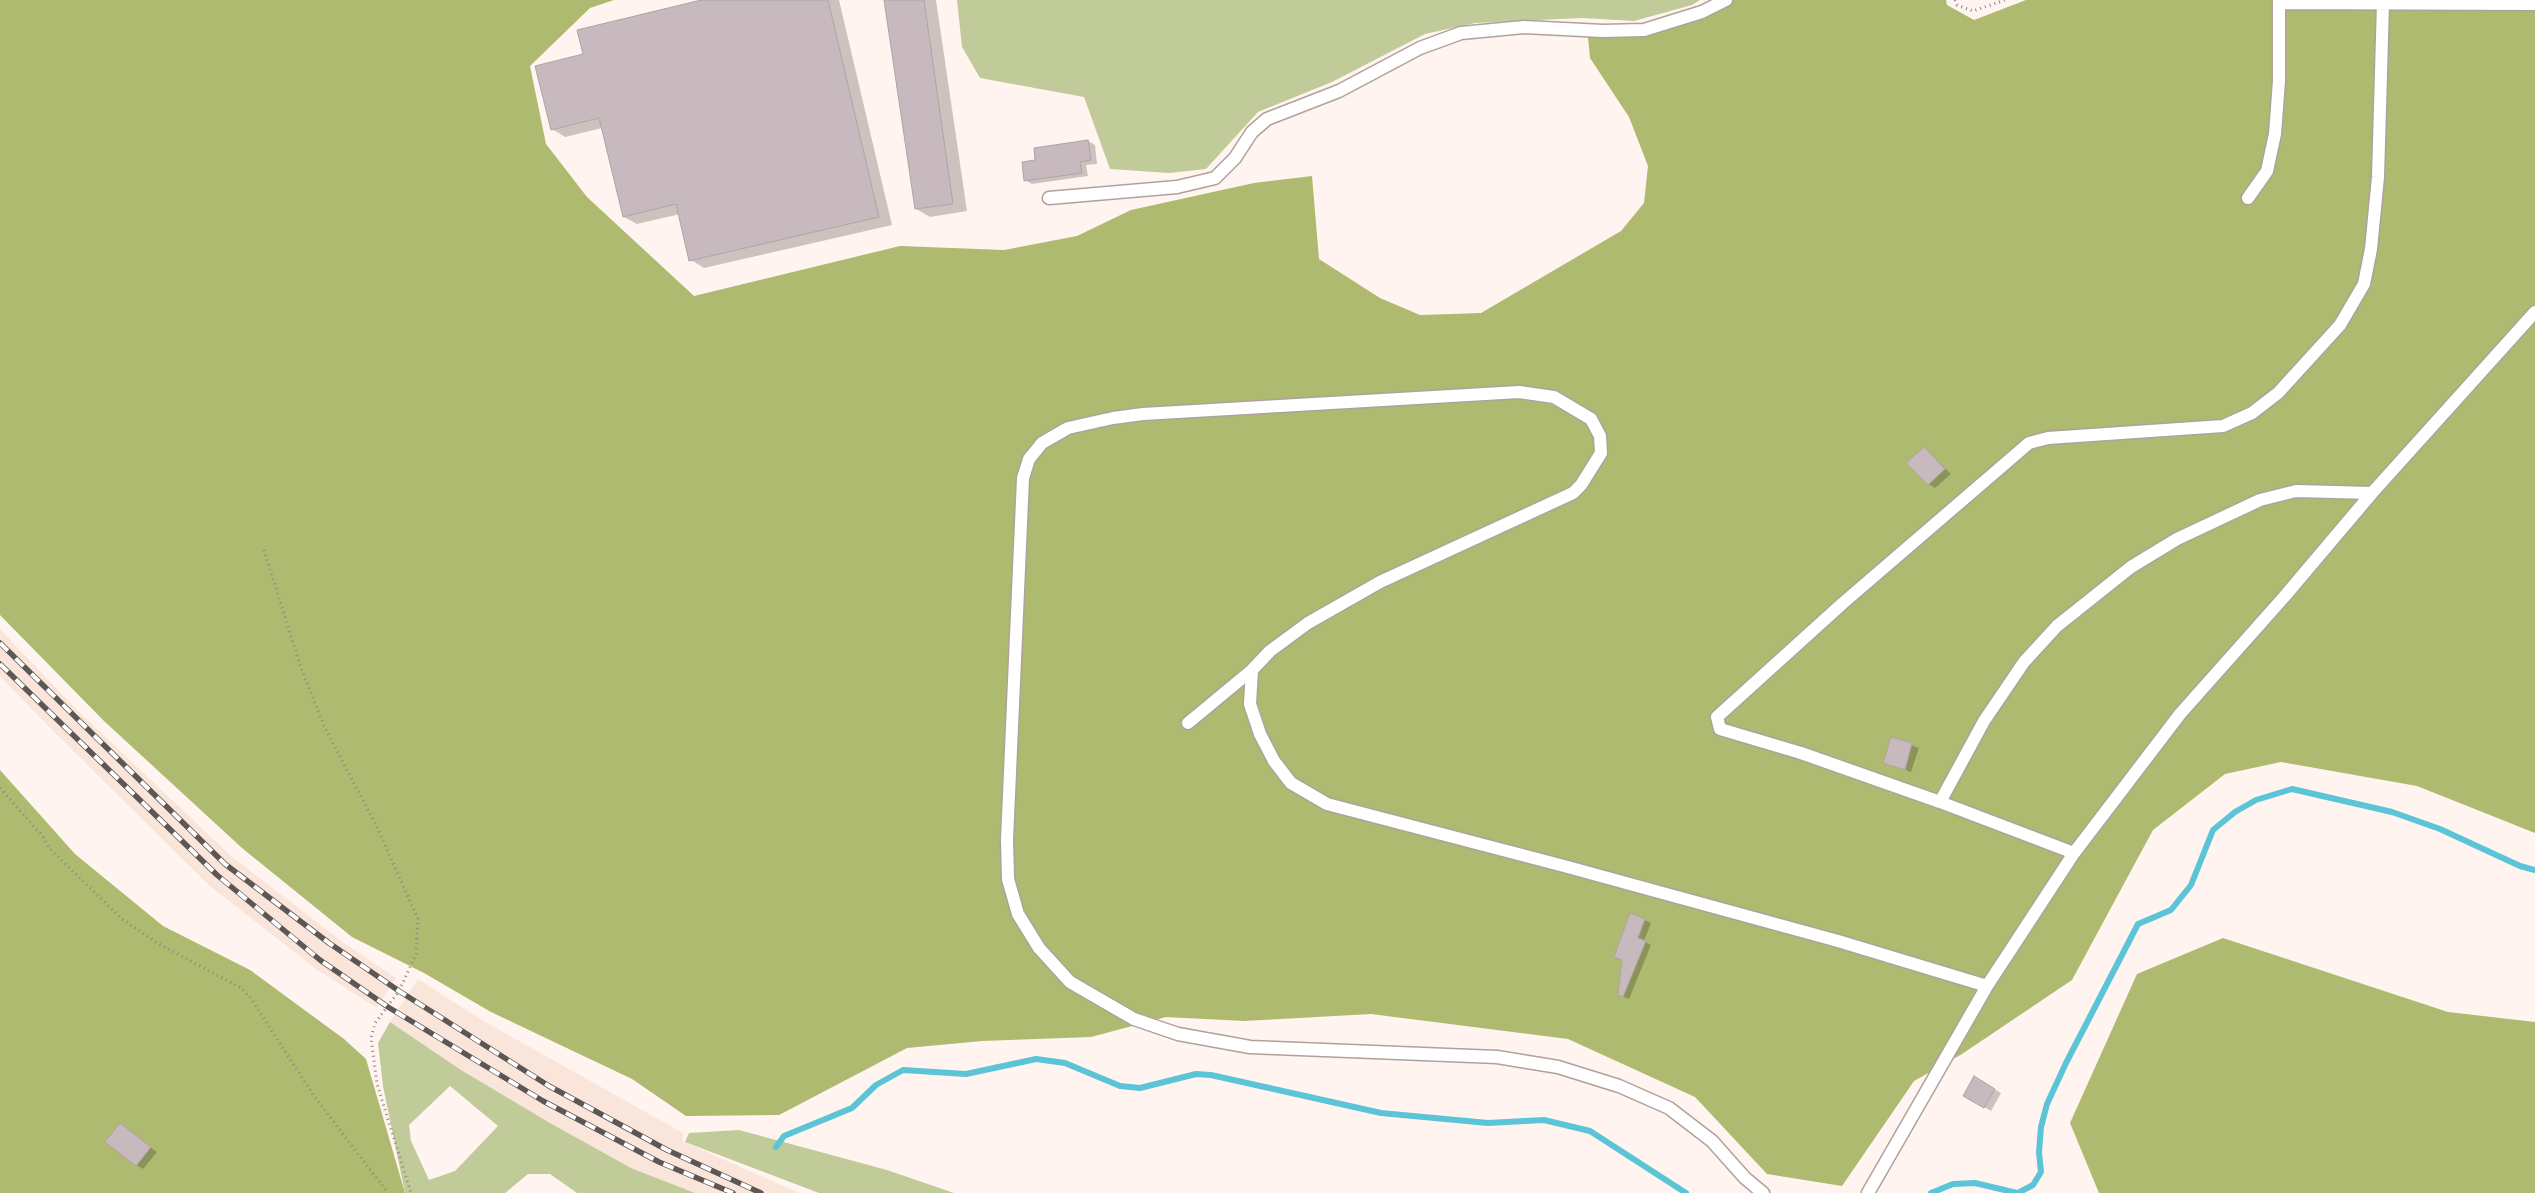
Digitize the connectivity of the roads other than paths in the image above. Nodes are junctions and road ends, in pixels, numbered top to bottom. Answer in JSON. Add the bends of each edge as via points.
{"nodes":[{"id":1,"x":1726,"y":0,"type":"edge"},
{"id":2,"x":2279,"y":1,"type":"edge"},
{"id":3,"x":2383,"y":3,"type":"junction"},
{"id":4,"x":2535,"y":4,"type":"edge"},
{"id":5,"x":1049,"y":198,"type":"dead end"},
{"id":6,"x":2248,"y":198,"type":"dead end"},
{"id":7,"x":2535,"y":312,"type":"edge"},
{"id":8,"x":2372,"y":492,"type":"junction"},
{"id":9,"x":1252,"y":670,"type":"junction"},
{"id":10,"x":1188,"y":722,"type":"dead end"},
{"id":11,"x":1940,"y":802,"type":"junction"},
{"id":12,"x":2074,"y":853,"type":"junction"},
{"id":13,"x":1987,"y":986,"type":"junction"},
{"id":14,"x":1762,"y":1193,"type":"edge"},
{"id":15,"x":1868,"y":1193,"type":"edge"}],
"edges":[{"from":1,"to":5,"type":"lane","via":[[1702,12],[1644,30],[1524,27],[1461,32],[1420,48],[1339,91],[1267,119],[1252,132],[1235,158],[1215,178],[1177,187]]},
{"from":2,"to":3,"type":"lane"},
{"from":2,"to":6,"type":"lane","via":[[2275,134],[2267,171]]},
{"from":3,"to":4,"type":"lane"},
{"from":3,"to":11,"type":"lane","via":[[2378,178],[2364,284],[2340,325],[2278,393],[2252,413],[2223,426],[2048,438],[2029,443],[1843,603],[1717,717],[1720,729],[1801,753]]},
{"from":7,"to":8,"type":"lane"},
{"from":8,"to":11,"type":"lane","via":[[2296,491],[2260,500],[2177,539],[2130,567],[2058,626],[2024,662],[1984,721]]},
{"from":8,"to":12,"type":"lane","via":[[2180,714]]},
{"from":9,"to":10,"type":"lane"},
{"from":9,"to":13,"type":"lane","via":[[1250,704],[1274,761],[1291,783],[1327,804],[1838,941]]},
{"from":9,"to":14,"type":"lane","via":[[1270,651],[1308,624],[1380,582],[1573,493],[1581,486],[1601,453],[1600,436],[1590,419],[1554,397],[1519,392],[1143,414],[1068,428],[1042,442],[1029,459],[1023,478],[1008,879],[1018,914],[1039,948],[1070,982],[1134,1019],[1178,1034],[1250,1047],[1497,1057],[1558,1066],[1619,1086],[1668,1108],[1712,1141]]},
{"from":11,"to":12,"type":"lane"},
{"from":12,"to":13,"type":"lane"},
{"from":13,"to":15,"type":"lane"}]}
